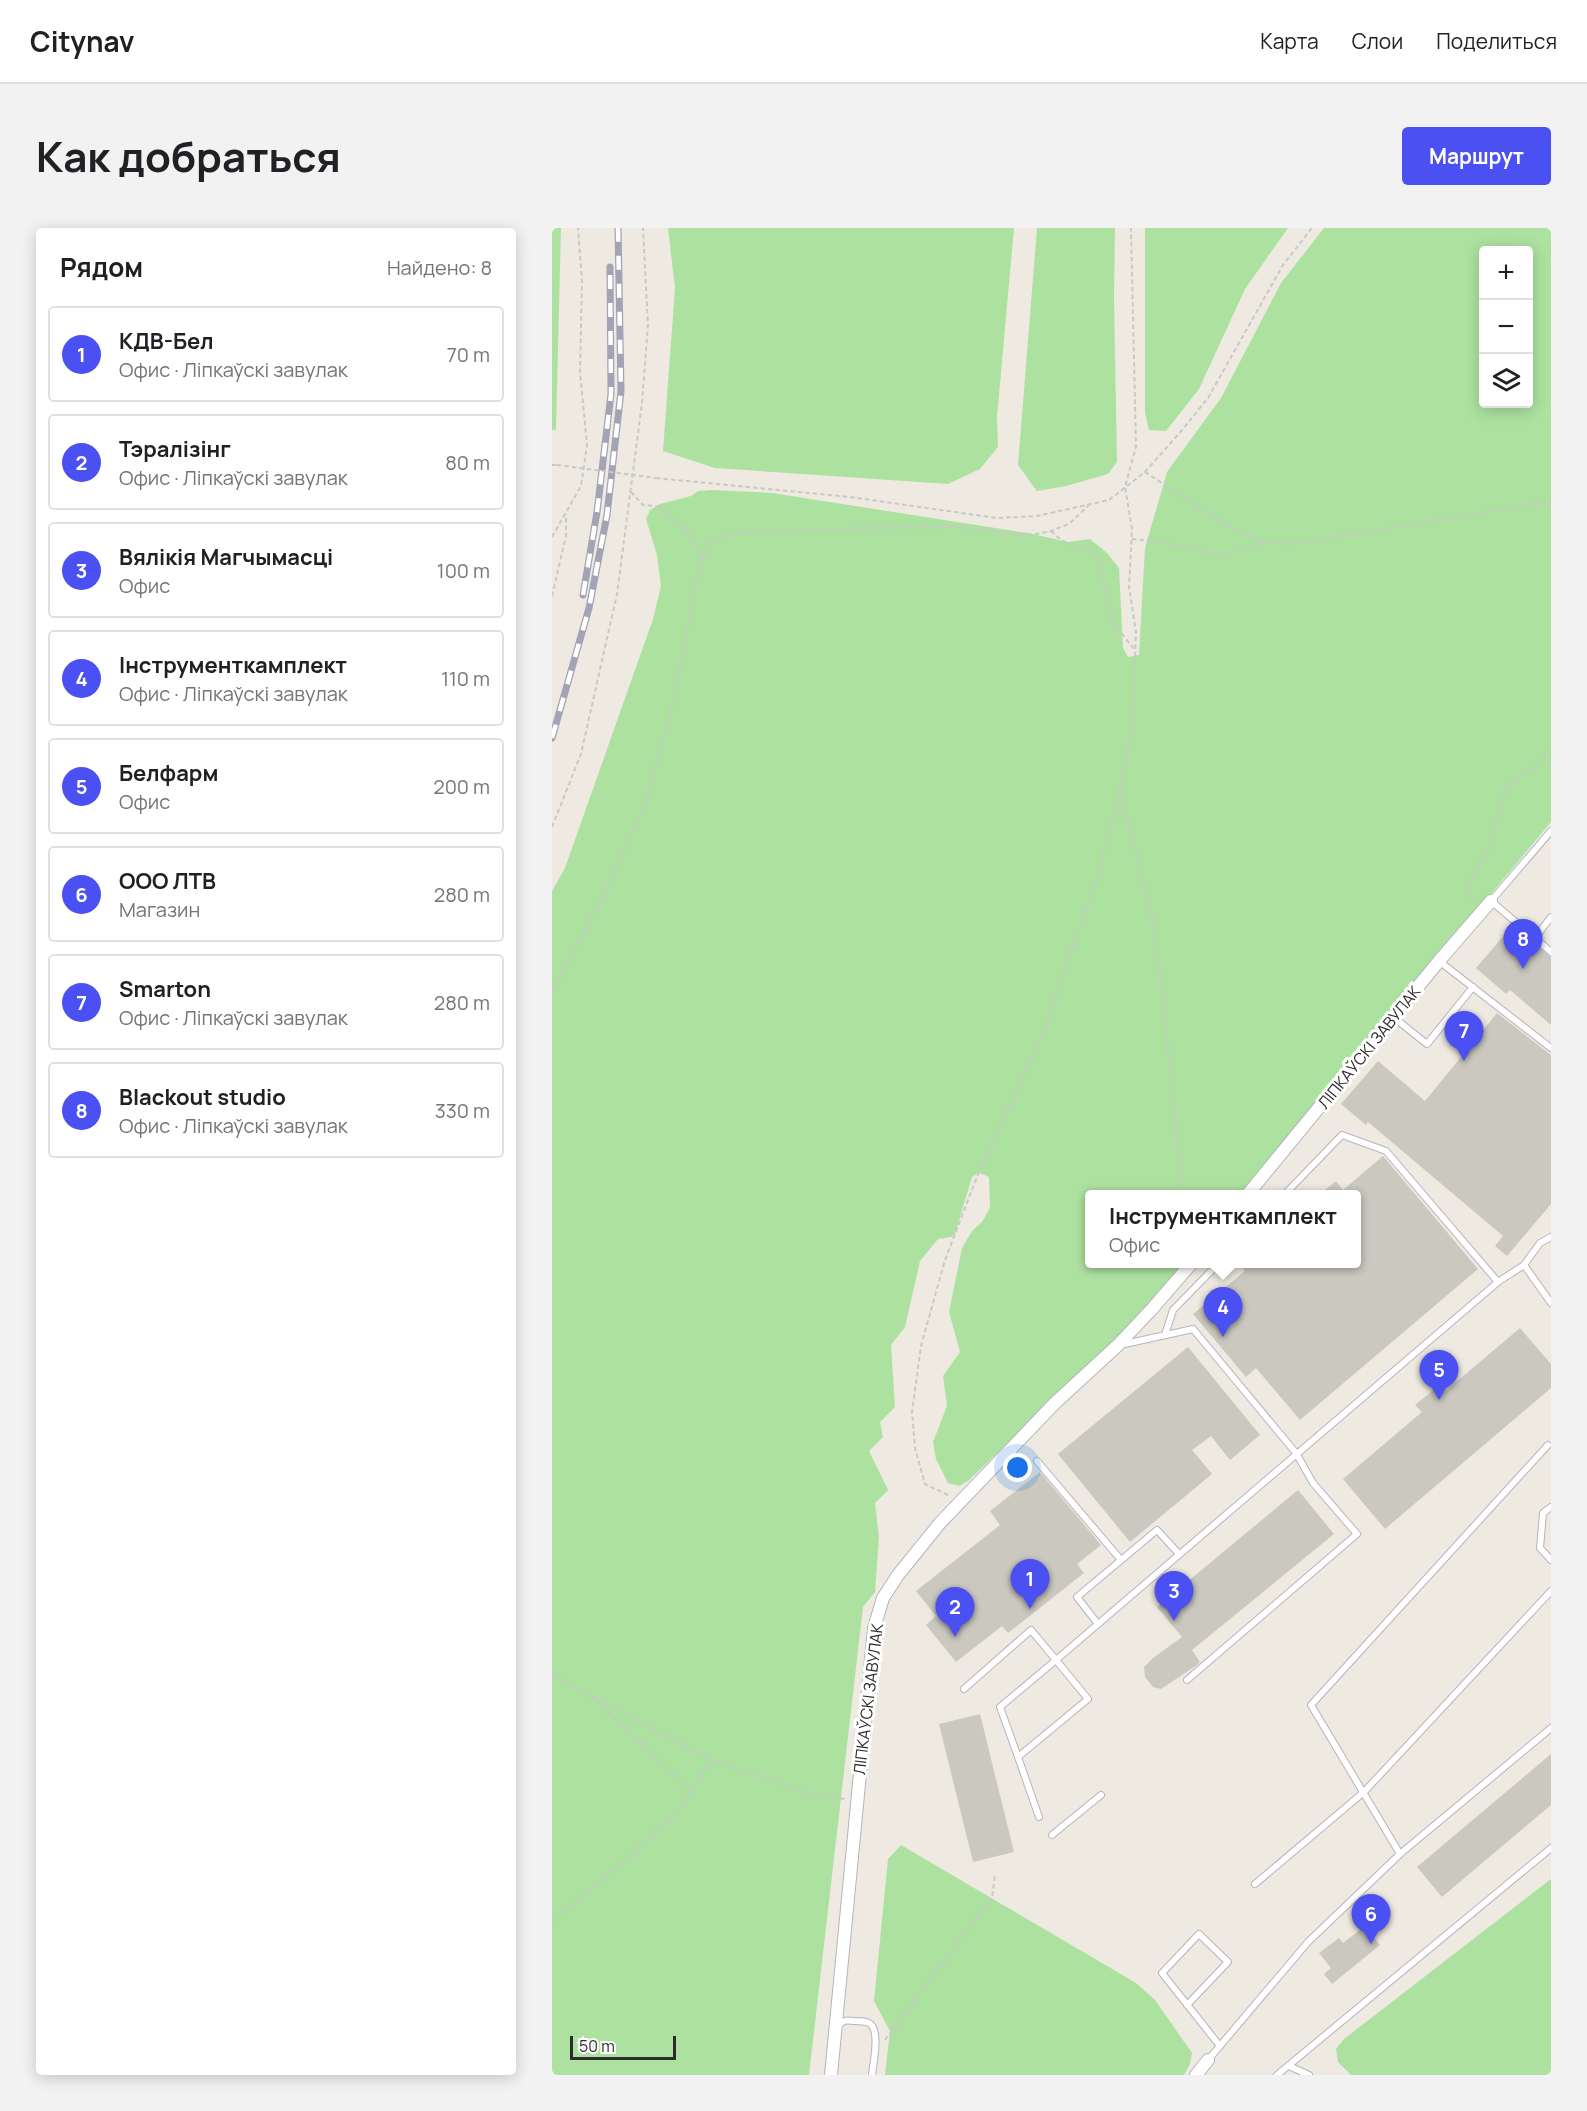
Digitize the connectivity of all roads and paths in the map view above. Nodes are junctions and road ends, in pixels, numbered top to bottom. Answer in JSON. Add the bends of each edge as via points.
{"nodes":[{"id":1,"x":578,"y":228,"type":"edge"},
{"id":2,"x":644,"y":228,"type":"edge"},
{"id":3,"x":1131,"y":228,"type":"edge"},
{"id":4,"x":1312,"y":228,"type":"edge"},
{"id":5,"x":552,"y":465,"type":"edge"},
{"id":6,"x":1145,"y":472,"type":"junction"},
{"id":7,"x":1125,"y":487,"type":"junction"},
{"id":8,"x":631,"y":492,"type":"junction"},
{"id":9,"x":1551,"y":501,"type":"edge"},
{"id":10,"x":1090,"y":505,"type":"junction"},
{"id":11,"x":566,"y":511,"type":"junction"},
{"id":12,"x":1051,"y":531,"type":"junction"},
{"id":13,"x":552,"y":537,"type":"edge"},
{"id":14,"x":1132,"y":539,"type":"junction"},
{"id":15,"x":1262,"y":542,"type":"junction"},
{"id":16,"x":700,"y":560,"type":"junction"},
{"id":17,"x":552,"y":596,"type":"edge"},
{"id":18,"x":1135,"y":651,"type":"junction"},
{"id":19,"x":1551,"y":748,"type":"edge"},
{"id":20,"x":1119,"y":787,"type":"junction"},
{"id":21,"x":552,"y":827,"type":"edge"},
{"id":22,"x":1551,"y":831,"type":"edge"},
{"id":23,"x":1491,"y":901,"type":"junction"},
{"id":24,"x":1470,"y":908,"type":"dead end"},
{"id":25,"x":1551,"y":917,"type":"edge"},
{"id":26,"x":1535,"y":938,"type":"junction"},
{"id":27,"x":1551,"y":952,"type":"edge"},
{"id":28,"x":1440,"y":961,"type":"junction"},
{"id":29,"x":1473,"y":987,"type":"junction"},
{"id":30,"x":552,"y":992,"type":"edge"},
{"id":31,"x":1393,"y":1017,"type":"junction"},
{"id":32,"x":1551,"y":1048,"type":"edge"},
{"id":33,"x":1183,"y":1190,"type":"edge"},
{"id":34,"x":1251,"y":1190,"type":"edge"},
{"id":35,"x":1289,"y":1190,"type":"edge"},
{"id":36,"x":1551,"y":1237,"type":"edge"},
{"id":37,"x":1524,"y":1265,"type":"junction"},
{"id":38,"x":1187,"y":1268,"type":"edge"},
{"id":39,"x":1213,"y":1268,"type":"edge"},
{"id":40,"x":1498,"y":1282,"type":"junction"},
{"id":41,"x":1551,"y":1303,"type":"edge"},
{"id":42,"x":1165,"y":1335,"type":"junction"},
{"id":43,"x":1117,"y":1346,"type":"junction"},
{"id":44,"x":1548,"y":1444,"type":"dead end"},
{"id":45,"x":1296,"y":1453,"type":"junction"},
{"id":46,"x":1037,"y":1461,"type":"dead end"},
{"id":47,"x":961,"y":1501,"type":"junction"},
{"id":48,"x":1551,"y":1507,"type":"edge"},
{"id":49,"x":1179,"y":1554,"type":"junction"},
{"id":50,"x":1121,"y":1560,"type":"junction"},
{"id":51,"x":1551,"y":1560,"type":"edge"},
{"id":52,"x":1551,"y":1591,"type":"edge"},
{"id":53,"x":1098,"y":1624,"type":"junction"},
{"id":54,"x":1056,"y":1660,"type":"junction"},
{"id":55,"x":552,"y":1675,"type":"edge"},
{"id":56,"x":1187,"y":1680,"type":"dead end"},
{"id":57,"x":964,"y":1689,"type":"dead end"},
{"id":58,"x":587,"y":1693,"type":"junction"},
{"id":59,"x":1551,"y":1728,"type":"edge"},
{"id":60,"x":1018,"y":1757,"type":"junction"},
{"id":61,"x":711,"y":1760,"type":"junction"},
{"id":62,"x":691,"y":1791,"type":"junction"},
{"id":63,"x":1364,"y":1792,"type":"junction"},
{"id":64,"x":1101,"y":1795,"type":"dead end"},
{"id":65,"x":856,"y":1800,"type":"junction"},
{"id":66,"x":1039,"y":1817,"type":"dead end"},
{"id":67,"x":1052,"y":1834,"type":"dead end"},
{"id":68,"x":1551,"y":1848,"type":"edge"},
{"id":69,"x":1400,"y":1854,"type":"junction"},
{"id":70,"x":995,"y":1875,"type":"dead end"},
{"id":71,"x":1255,"y":1884,"type":"dead end"},
{"id":72,"x":552,"y":1922,"type":"edge"},
{"id":73,"x":1187,"y":2005,"type":"junction"},
{"id":74,"x":836,"y":2033,"type":"junction"},
{"id":75,"x":1220,"y":2046,"type":"junction"},
{"id":76,"x":880,"y":2047,"type":"dead end"},
{"id":77,"x":1208,"y":2060,"type":"joint"},
{"id":78,"x":1289,"y":2066,"type":"junction"},
{"id":79,"x":831,"y":2075,"type":"edge"},
{"id":80,"x":872,"y":2075,"type":"edge"},
{"id":81,"x":1196,"y":2075,"type":"edge"},
{"id":82,"x":1277,"y":2075,"type":"edge"},
{"id":83,"x":1309,"y":2075,"type":"edge"}],
"edges":[{"from":1,"to":11,"type":"path","via":[[582,282],[580,372],[587,445],[580,486]]},
{"from":2,"to":8,"type":"path","via":[[648,325]]},
{"from":3,"to":7,"type":"path","via":[[1136,447]]},
{"from":4,"to":6,"type":"path","via":[[1283,265],[1208,398]]},
{"from":5,"to":10,"type":"path","bridge":true,"via":[[850,497],[997,518],[1037,516]]},
{"from":6,"to":7,"type":"path"},
{"from":6,"to":15,"type":"path","via":[[1236,531]]},
{"from":7,"to":10,"type":"path","via":[[1109,500]]},
{"from":7,"to":14,"type":"path"},
{"from":8,"to":16,"type":"path","via":[[643,505],[656,506],[682,526],[694,541]]},
{"from":8,"to":21,"type":"path","via":[[617,594],[584,743]]},
{"from":9,"to":15,"type":"path","via":[[1291,543]]},
{"from":10,"to":12,"type":"path","via":[[1069,524]]},
{"from":11,"to":13,"type":"path"},
{"from":11,"to":17,"type":"path","via":[[566,536]]},
{"from":12,"to":16,"type":"path","via":[[1018,535],[961,527],[727,534],[712,542]]},
{"from":12,"to":18,"type":"path","via":[[1063,541],[1083,546],[1098,559],[1114,624]]},
{"from":14,"to":15,"type":"path","via":[[1222,556]]},
{"from":14,"to":18,"type":"path","via":[[1129,587]]},
{"from":16,"to":30,"type":"path","via":[[674,700],[644,807],[600,903]]},
{"from":18,"to":20,"type":"path","via":[[1132,735]]},
{"from":19,"to":24,"type":"path","via":[[1506,788],[1492,847],[1468,889],[1474,900]]},
{"from":20,"to":33,"type":"path","via":[[1151,911]]},
{"from":20,"to":47,"type":"path","via":[[1100,869],[1045,1030],[977,1178],[945,1260],[921,1346],[912,1412],[918,1457],[925,1484]]},
{"from":22,"to":23,"type":"lane"},
{"from":23,"to":26,"type":"lane"},
{"from":23,"to":28,"type":"street","name":"ЛІПКАЎСКІ ЗАВУЛАК"},
{"from":25,"to":26,"type":"lane"},
{"from":26,"to":27,"type":"lane"},
{"from":28,"to":29,"type":"lane"},
{"from":28,"to":31,"type":"street","name":"ЛІПКАЎСКІ ЗАВУЛАК"},
{"from":29,"to":31,"type":"lane","via":[[1427,1044]]},
{"from":29,"to":32,"type":"lane"},
{"from":31,"to":34,"type":"street","name":"ЛІПКАЎСКІ ЗАВУЛАК"},
{"from":35,"to":40,"type":"lane","via":[[1342,1135],[1386,1151]]},
{"from":36,"to":37,"type":"lane","via":[[1540,1243]]},
{"from":37,"to":40,"type":"lane"},
{"from":37,"to":41,"type":"lane"},
{"from":38,"to":43,"type":"street","name":"ЛІПКАЎСКІ ЗАВУЛАК"},
{"from":39,"to":42,"type":"lane","via":[[1173,1310]]},
{"from":40,"to":45,"type":"lane"},
{"from":42,"to":43,"type":"lane"},
{"from":42,"to":45,"type":"lane","via":[[1193,1329]]},
{"from":43,"to":47,"type":"street","name":"ЛІПКАЎСКІ ЗАВУЛАК","via":[[1055,1402]]},
{"from":44,"to":63,"type":"lane","via":[[1311,1705]]},
{"from":45,"to":49,"type":"lane"},
{"from":45,"to":56,"type":"lane","via":[[1313,1483],[1357,1534]]},
{"from":46,"to":50,"type":"lane"},
{"from":47,"to":65,"type":"street","name":"ЛІПКАЎСКІ ЗАВУЛАК","via":[[883,1598],[874,1628]]},
{"from":48,"to":51,"type":"lane","via":[[1543,1513],[1540,1548]]},
{"from":49,"to":50,"type":"lane","via":[[1157,1530]]},
{"from":49,"to":53,"type":"lane"},
{"from":50,"to":53,"type":"lane","via":[[1077,1597]]},
{"from":52,"to":63,"type":"lane"},
{"from":53,"to":54,"type":"lane"},
{"from":54,"to":57,"type":"lane","via":[[1031,1630]]},
{"from":54,"to":60,"type":"lane","via":[[1000,1707]]},
{"from":54,"to":60,"type":"lane","via":[[1088,1699]]},
{"from":55,"to":58,"type":"path"},
{"from":58,"to":61,"type":"path"},
{"from":58,"to":62,"type":"path"},
{"from":59,"to":69,"type":"lane"},
{"from":60,"to":66,"type":"lane"},
{"from":61,"to":62,"type":"path"},
{"from":61,"to":65,"type":"path","via":[[822,1797]]},
{"from":62,"to":72,"type":"path","via":[[679,1810]]},
{"from":63,"to":69,"type":"lane"},
{"from":63,"to":71,"type":"lane"},
{"from":64,"to":67,"type":"lane"},
{"from":65,"to":74,"type":"street","name":"ЛІПКАЎСКІ ЗАВУЛАК"},
{"from":68,"to":78,"type":"lane"},
{"from":69,"to":75,"type":"lane","via":[[1308,1942]]},
{"from":70,"to":76,"type":"path","via":[[992,1898]]},
{"from":73,"to":73,"type":"lane","via":[[1161,1973],[1199,1934],[1228,1962]]},
{"from":73,"to":75,"type":"lane"},
{"from":74,"to":79,"type":"street","name":"ЛІПКАЎСКІ ЗАВУЛАК"},
{"from":74,"to":80,"type":"lane","via":[[843,2021],[870,2023],[876,2032]]},
{"from":75,"to":77,"type":"lane"},
{"from":77,"to":81,"type":"street"},
{"from":78,"to":82,"type":"lane"},
{"from":78,"to":83,"type":"lane"}]}
